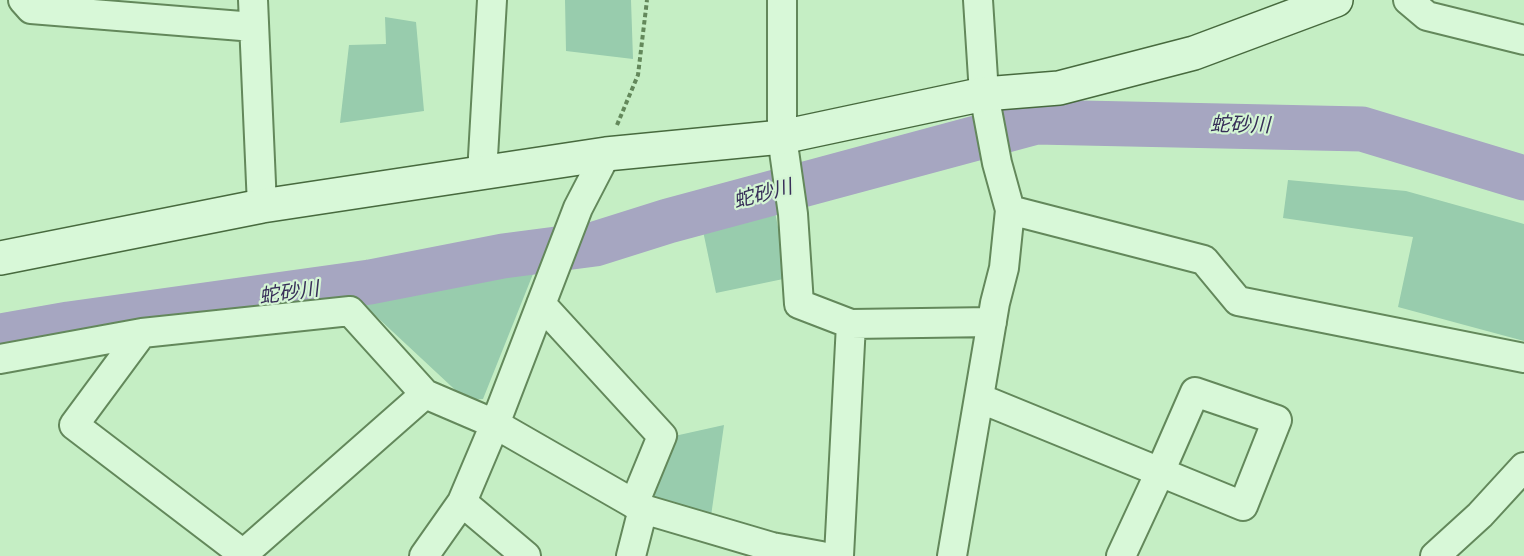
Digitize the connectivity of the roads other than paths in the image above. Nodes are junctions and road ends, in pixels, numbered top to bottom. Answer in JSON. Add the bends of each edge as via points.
{"nodes":[{"id":1,"x":23,"y":0,"type":"edge"},
{"id":2,"x":492,"y":0,"type":"edge"},
{"id":3,"x":782,"y":0,"type":"edge"},
{"id":4,"x":978,"y":0,"type":"edge"},
{"id":5,"x":1336,"y":0,"type":"edge"},
{"id":6,"x":1408,"y":0,"type":"edge"},
{"id":7,"x":253,"y":14,"type":"edge"},
{"id":8,"x":1524,"y":40,"type":"edge"},
{"id":9,"x":984,"y":94,"type":"junction"},
{"id":10,"x":782,"y":137,"type":"junction"},
{"id":11,"x":606,"y":154,"type":"junction"},
{"id":12,"x":482,"y":174,"type":"junction"},
{"id":13,"x":262,"y":206,"type":"junction"},
{"id":14,"x":1010,"y":210,"type":"junction"},
{"id":15,"x":0,"y":258,"type":"edge"},
{"id":16,"x":541,"y":304,"type":"junction"},
{"id":17,"x":992,"y":321,"type":"junction"},
{"id":18,"x":851,"y":324,"type":"junction"},
{"id":19,"x":142,"y":333,"type":"junction"},
{"id":20,"x":1524,"y":358,"type":"edge"},
{"id":21,"x":0,"y":359,"type":"edge"},
{"id":22,"x":425,"y":394,"type":"junction"},
{"id":23,"x":979,"y":398,"type":"junction"},
{"id":24,"x":495,"y":424,"type":"junction"},
{"id":25,"x":1524,"y":467,"type":"edge"},
{"id":26,"x":462,"y":502,"type":"junction"},
{"id":27,"x":639,"y":507,"type":"junction"},
{"id":28,"x":772,"y":552,"type":"edge"},
{"id":29,"x":242,"y":555,"type":"edge"},
{"id":30,"x":424,"y":556,"type":"edge"},
{"id":31,"x":526,"y":556,"type":"edge"},
{"id":32,"x":631,"y":556,"type":"edge"},
{"id":33,"x":821,"y":556,"type":"edge"},
{"id":34,"x":839,"y":556,"type":"edge"},
{"id":35,"x":952,"y":556,"type":"edge"},
{"id":36,"x":1121,"y":556,"type":"edge"},
{"id":37,"x":1435,"y":556,"type":"edge"}],
"edges":[{"from":1,"to":7,"type":"street","via":[[31,9]]},
{"from":2,"to":12,"type":"street"},
{"from":3,"to":10,"type":"street"},
{"from":4,"to":9,"type":"street"},
{"from":5,"to":9,"type":"street","via":[[1194,53],[1059,88]]},
{"from":6,"to":8,"type":"street","via":[[1427,16]]},
{"from":7,"to":13,"type":"street"},
{"from":9,"to":10,"type":"street"},
{"from":9,"to":14,"type":"street"},
{"from":10,"to":11,"type":"street"},
{"from":10,"to":18,"type":"street","via":[[793,214],[799,304]]},
{"from":11,"to":12,"type":"street"},
{"from":11,"to":16,"type":"street","via":[[578,208]]},
{"from":12,"to":13,"type":"street"},
{"from":13,"to":15,"type":"street"},
{"from":14,"to":17,"type":"street","via":[[1004,268]]},
{"from":14,"to":20,"type":"street","via":[[1204,260],[1238,301]]},
{"from":16,"to":24,"type":"street"},
{"from":16,"to":27,"type":"street","via":[[662,436]]},
{"from":17,"to":18,"type":"street"},
{"from":17,"to":23,"type":"street"},
{"from":18,"to":34,"type":"street"},
{"from":19,"to":21,"type":"street"},
{"from":19,"to":22,"type":"street","via":[[350,311]]},
{"from":19,"to":29,"type":"street","via":[[74,425]]},
{"from":22,"to":24,"type":"street"},
{"from":22,"to":29,"type":"street"},
{"from":23,"to":35,"type":"street"},
{"from":23,"to":36,"type":"street","via":[[1160,472]]},
{"from":24,"to":26,"type":"street"},
{"from":24,"to":27,"type":"street"},
{"from":25,"to":37,"type":"street","via":[[1480,516]]},
{"from":26,"to":30,"type":"street"},
{"from":26,"to":31,"type":"street"},
{"from":27,"to":28,"type":"street"},
{"from":27,"to":32,"type":"street"},
{"from":28,"to":33,"type":"street"}]}
